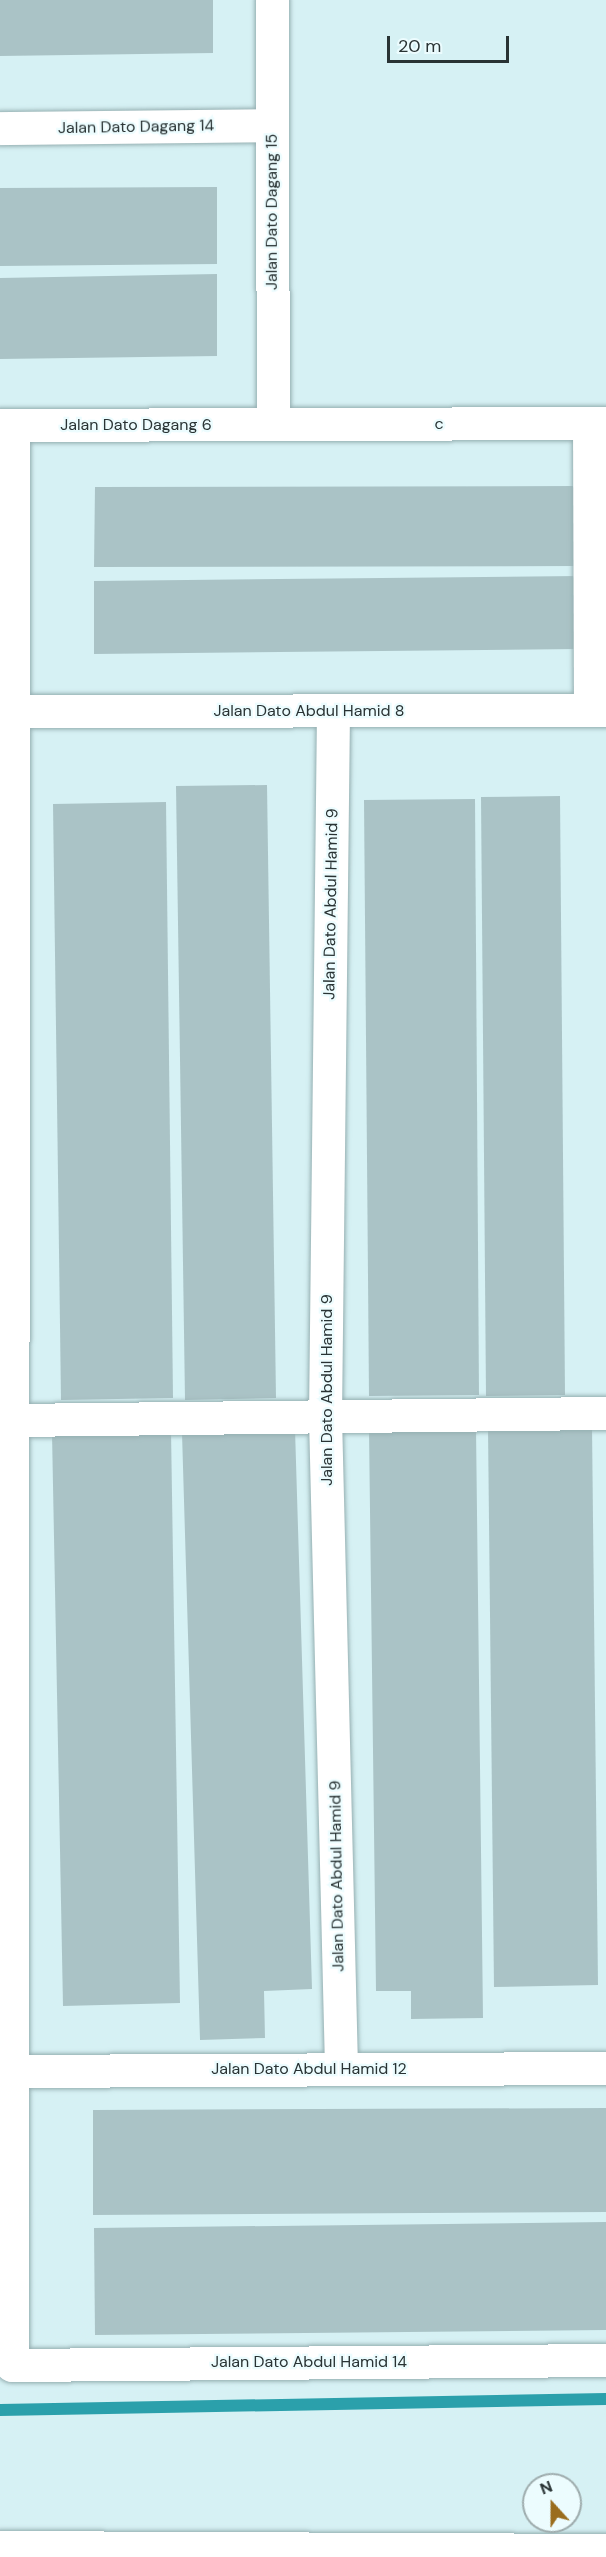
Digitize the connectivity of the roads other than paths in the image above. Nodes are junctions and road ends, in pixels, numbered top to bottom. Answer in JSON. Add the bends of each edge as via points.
{"nodes":[{"id":1,"x":272,"y":0,"type":"edge"},
{"id":2,"x":272,"y":125,"type":"junction"},
{"id":3,"x":0,"y":128,"type":"edge"},
{"id":4,"x":597,"y":423,"type":"edge"},
{"id":5,"x":273,"y":424,"type":"junction"},
{"id":6,"x":7,"y":425,"type":"edge"},
{"id":7,"x":598,"y":710,"type":"edge"},
{"id":8,"x":13,"y":711,"type":"junction"},
{"id":9,"x":333,"y":711,"type":"junction"},
{"id":10,"x":7,"y":1101,"type":"edge"},
{"id":11,"x":606,"y":1413,"type":"edge"},
{"id":12,"x":325,"y":1417,"type":"junction"},
{"id":13,"x":13,"y":1420,"type":"junction"},
{"id":14,"x":6,"y":1455,"type":"edge"},
{"id":15,"x":606,"y":2068,"type":"edge"},
{"id":16,"x":341,"y":2069,"type":"junction"},
{"id":17,"x":12,"y":2071,"type":"junction"},
{"id":18,"x":606,"y":2360,"type":"edge"},
{"id":19,"x":0,"y":2547,"type":"edge"},
{"id":20,"x":606,"y":2550,"type":"edge"}],
"edges":[{"from":1,"to":2,"type":"street","name":"Jalan Dato Dagang 15"},
{"from":2,"to":3,"type":"street","name":"Jalan Dato Dagang 14"},
{"from":2,"to":5,"type":"street","name":"Jalan Dato Dagang 15"},
{"from":4,"to":5,"type":"street","name":"c"},
{"from":4,"to":7,"type":"street"},
{"from":5,"to":6,"type":"street","name":"Jalan Dato Dagang 6"},
{"from":6,"to":8,"type":"street"},
{"from":7,"to":9,"type":"street","name":"Jalan Dato Abdul Hamid 8"},
{"from":8,"to":9,"type":"street","name":"Jalan Dato Abdul Hamid 8"},
{"from":8,"to":10,"type":"street"},
{"from":9,"to":12,"type":"street","name":"Jalan Dato Abdul Hamid 9"},
{"from":10,"to":13,"type":"street"},
{"from":11,"to":12,"type":"street"},
{"from":12,"to":13,"type":"street"},
{"from":12,"to":16,"type":"street","name":"Jalan Dato Abdul Hamid 9"},
{"from":13,"to":14,"type":"street"},
{"from":14,"to":17,"type":"street"},
{"from":15,"to":16,"type":"street","name":"Jalan Dato Abdul Hamid 12"},
{"from":16,"to":17,"type":"street","name":"Jalan Dato Abdul Hamid 12"},
{"from":17,"to":18,"type":"street","name":"Jalan Dato Abdul Hamid 14","via":[[12,2365]]},
{"from":19,"to":20,"type":"street"}]}
